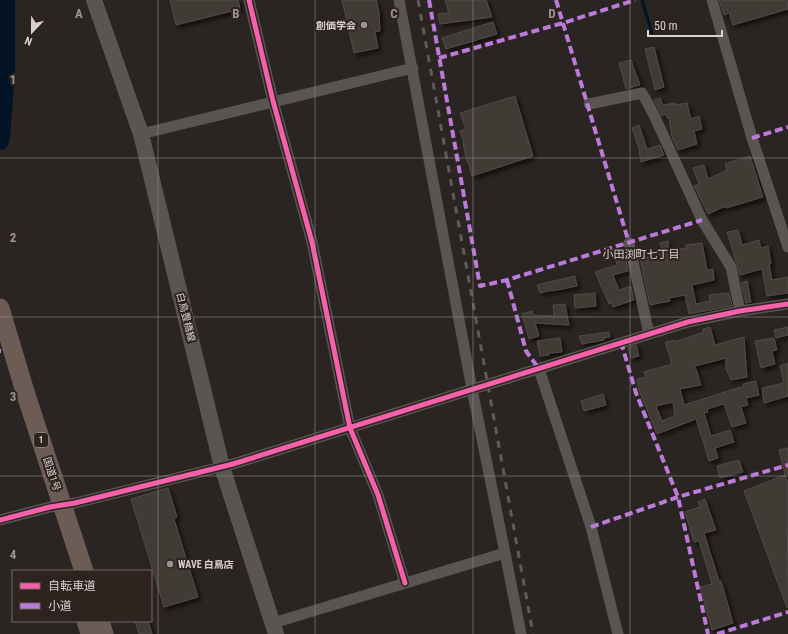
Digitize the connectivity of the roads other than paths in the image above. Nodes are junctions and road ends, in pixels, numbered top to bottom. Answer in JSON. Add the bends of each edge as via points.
{"nodes":[{"id":1,"x":94,"y":0,"type":"edge"},
{"id":2,"x":249,"y":0,"type":"edge"},
{"id":3,"x":399,"y":0,"type":"edge"},
{"id":4,"x":712,"y":0,"type":"edge"},
{"id":5,"x":413,"y":68,"type":"junction"},
{"id":6,"x":273,"y":101,"type":"junction"},
{"id":7,"x":589,"y":104,"type":"dead end"},
{"id":8,"x":141,"y":134,"type":"junction"},
{"id":9,"x":629,"y":243,"type":"dead end"},
{"id":10,"x":788,"y":247,"type":"edge"},
{"id":11,"x":788,"y":304,"type":"edge"},
{"id":12,"x":0,"y":308,"type":"edge"},
{"id":13,"x":740,"y":311,"type":"junction"},
{"id":14,"x":649,"y":334,"type":"junction"},
{"id":15,"x":0,"y":349,"type":"edge"},
{"id":16,"x":539,"y":369,"type":"junction"},
{"id":17,"x":472,"y":389,"type":"junction"},
{"id":18,"x":350,"y":428,"type":"junction"},
{"id":19,"x":222,"y":467,"type":"junction"},
{"id":20,"x":56,"y":506,"type":"junction"},
{"id":21,"x":0,"y":520,"type":"edge"},
{"id":22,"x":505,"y":553,"type":"junction"},
{"id":23,"x":70,"y":570,"type":"edge"},
{"id":24,"x":84,"y":570,"type":"edge"},
{"id":25,"x":406,"y":583,"type":"junction"},
{"id":26,"x":86,"y":622,"type":"edge"},
{"id":27,"x":100,"y":622,"type":"edge"},
{"id":28,"x":274,"y":628,"type":"edge"},
{"id":29,"x":90,"y":634,"type":"edge"},
{"id":30,"x":104,"y":634,"type":"edge"},
{"id":31,"x":521,"y":634,"type":"edge"},
{"id":32,"x":618,"y":634,"type":"edge"}],
"edges":[{"from":1,"to":8,"type":"main road","name":"白鳥豊橋線"},
{"from":2,"to":6,"type":"street"},
{"from":3,"to":5,"type":"street"},
{"from":4,"to":10,"type":"street","via":[[752,138]]},
{"from":5,"to":6,"type":"street"},
{"from":5,"to":17,"type":"street"},
{"from":6,"to":8,"type":"street"},
{"from":6,"to":18,"type":"street","via":[[312,242]]},
{"from":7,"to":13,"type":"street","via":[[642,93],[702,220],[731,267]]},
{"from":8,"to":19,"type":"main road","name":"白鳥豊橋線"},
{"from":9,"to":14,"type":"street"},
{"from":11,"to":13,"type":"street"},
{"from":12,"to":20,"type":"highway","name":"国道1号","number":"1"},
{"from":13,"to":14,"type":"street","via":[[688,322]]},
{"from":14,"to":16,"type":"street"},
{"from":15,"to":20,"type":"highway","name":"国道1号","number":"1"},
{"from":16,"to":17,"type":"street"},
{"from":16,"to":32,"type":"street","via":[[591,527]]},
{"from":17,"to":18,"type":"street"},
{"from":17,"to":22,"type":"street"},
{"from":18,"to":19,"type":"street"},
{"from":18,"to":25,"type":"street","via":[[378,495]]},
{"from":19,"to":20,"type":"street"},
{"from":19,"to":28,"type":"main road","name":"白鳥豊橋線"},
{"from":20,"to":21,"type":"street"},
{"from":20,"to":23,"type":"highway","name":"国道1号","number":"1"},
{"from":20,"to":24,"type":"highway","name":"国道1号","number":"1"},
{"from":22,"to":25,"type":"street"},
{"from":22,"to":31,"type":"street"},
{"from":25,"to":28,"type":"street"},
{"from":26,"to":29,"type":"highway"},
{"from":27,"to":30,"type":"highway"}]}
